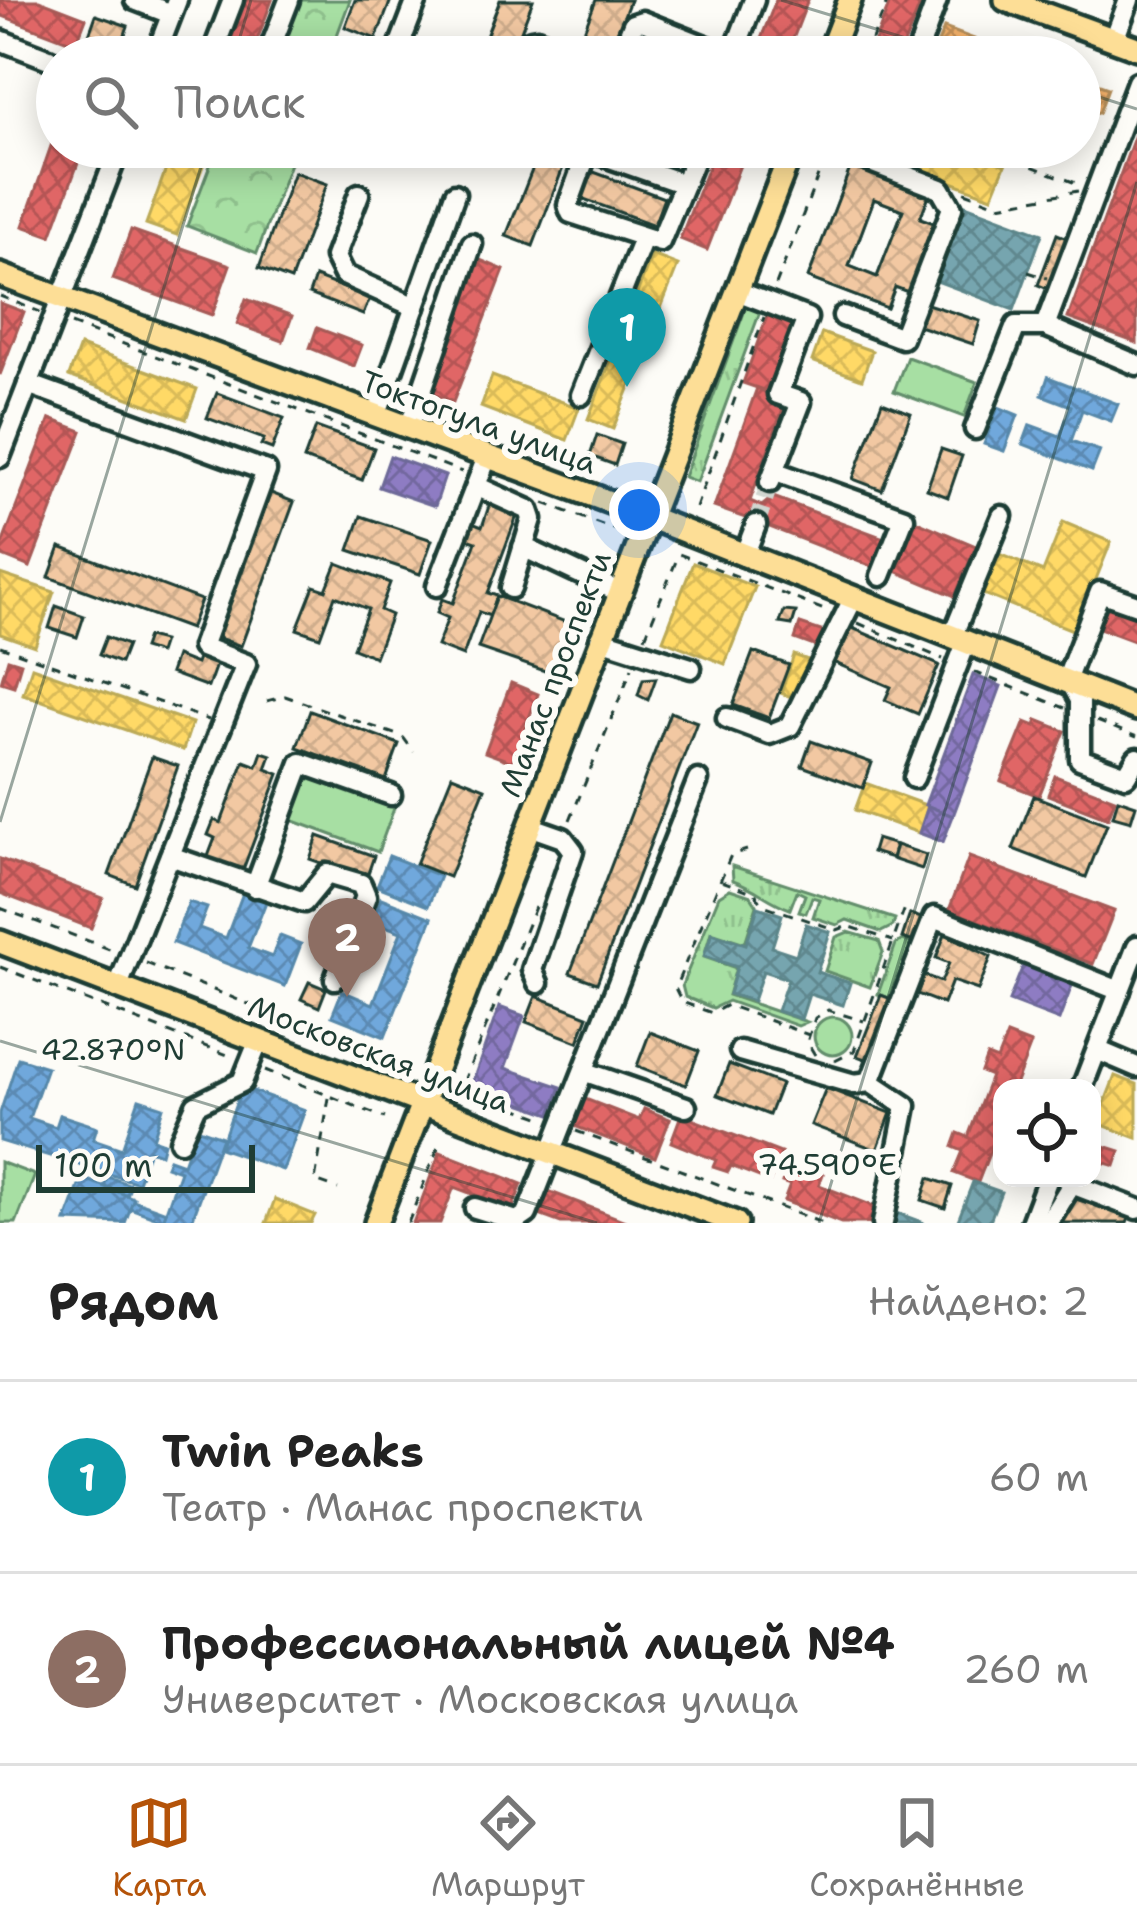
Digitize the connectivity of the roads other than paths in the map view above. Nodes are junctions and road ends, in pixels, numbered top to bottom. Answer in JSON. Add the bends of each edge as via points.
{"nodes":[{"id":1,"x":135,"y":0,"type":"edge"},
{"id":2,"x":233,"y":0,"type":"edge"},
{"id":3,"x":289,"y":0,"type":"edge"},
{"id":4,"x":417,"y":0,"type":"edge"},
{"id":5,"x":754,"y":0,"type":"edge"},
{"id":6,"x":850,"y":0,"type":"edge"},
{"id":7,"x":937,"y":0,"type":"edge"},
{"id":8,"x":1006,"y":0,"type":"edge"},
{"id":9,"x":1129,"y":0,"type":"edge"},
{"id":10,"x":174,"y":7,"type":"edge"},
{"id":11,"x":164,"y":36,"type":"edge"},
{"id":12,"x":220,"y":36,"type":"edge"},
{"id":13,"x":275,"y":36,"type":"edge"},
{"id":14,"x":403,"y":36,"type":"edge"},
{"id":15,"x":628,"y":36,"type":"edge"},
{"id":16,"x":681,"y":36,"type":"edge"},
{"id":17,"x":740,"y":36,"type":"edge"},
{"id":18,"x":836,"y":36,"type":"edge"},
{"id":19,"x":927,"y":36,"type":"edge"},
{"id":20,"x":0,"y":40,"type":"edge"},
{"id":21,"x":1114,"y":40,"type":"junction"},
{"id":22,"x":1137,"y":48,"type":"edge"},
{"id":23,"x":36,"y":54,"type":"edge"},
{"id":24,"x":1137,"y":82,"type":"edge"},
{"id":25,"x":112,"y":168,"type":"edge"},
{"id":26,"x":579,"y":168,"type":"edge"},
{"id":27,"x":639,"y":168,"type":"edge"},
{"id":28,"x":690,"y":168,"type":"edge"},
{"id":29,"x":785,"y":168,"type":"edge"},
{"id":30,"x":886,"y":168,"type":"edge"},
{"id":31,"x":684,"y":184,"type":"junction"},
{"id":32,"x":359,"y":194,"type":"dead end"},
{"id":33,"x":455,"y":194,"type":"dead end"},
{"id":34,"x":643,"y":239,"type":"junction"},
{"id":35,"x":472,"y":244,"type":"dead end"},
{"id":36,"x":0,"y":275,"type":"edge"},
{"id":37,"x":737,"y":291,"type":"junction"},
{"id":38,"x":61,"y":299,"type":"junction"},
{"id":39,"x":415,"y":307,"type":"junction"},
{"id":40,"x":843,"y":316,"type":"dead end"},
{"id":41,"x":1045,"y":326,"type":"junction"},
{"id":42,"x":1137,"y":365,"type":"edge"},
{"id":43,"x":28,"y":384,"type":"junction"},
{"id":44,"x":581,"y":395,"type":"dead end"},
{"id":45,"x":376,"y":416,"type":"junction"},
{"id":46,"x":7,"y":417,"type":"edge"},
{"id":47,"x":409,"y":428,"type":"junction"},
{"id":48,"x":975,"y":429,"type":"dead end"},
{"id":49,"x":0,"y":458,"type":"edge"},
{"id":50,"x":481,"y":474,"type":"junction"},
{"id":51,"x":1002,"y":516,"type":"dead end"},
{"id":52,"x":648,"y":517,"type":"junction"},
{"id":53,"x":756,"y":525,"type":"tunnel mouth"},
{"id":54,"x":523,"y":548,"type":"junction"},
{"id":55,"x":744,"y":556,"type":"junction"},
{"id":56,"x":881,"y":576,"type":"dead end"},
{"id":57,"x":436,"y":586,"type":"dead end"},
{"id":58,"x":511,"y":588,"type":"dead end"},
{"id":59,"x":619,"y":592,"type":"junction"},
{"id":60,"x":1137,"y":605,"type":"edge"},
{"id":61,"x":849,"y":608,"type":"junction"},
{"id":62,"x":601,"y":639,"type":"junction"},
{"id":63,"x":959,"y":640,"type":"junction"},
{"id":64,"x":691,"y":668,"type":"dead end"},
{"id":65,"x":1068,"y":682,"type":"junction"},
{"id":66,"x":1137,"y":709,"type":"edge"},
{"id":67,"x":728,"y":718,"type":"dead end"},
{"id":68,"x":1137,"y":758,"type":"edge"},
{"id":69,"x":914,"y":778,"type":"dead end"},
{"id":70,"x":1132,"y":779,"type":"edge"},
{"id":71,"x":698,"y":780,"type":"dead end"},
{"id":72,"x":391,"y":795,"type":"dead end"},
{"id":73,"x":529,"y":826,"type":"junction"},
{"id":74,"x":170,"y":856,"type":"junction"},
{"id":75,"x":255,"y":887,"type":"junction"},
{"id":76,"x":0,"y":941,"type":"edge"},
{"id":77,"x":1137,"y":946,"type":"edge"},
{"id":78,"x":335,"y":979,"type":"dead end"},
{"id":79,"x":538,"y":983,"type":"dead end"},
{"id":80,"x":118,"y":986,"type":"junction"},
{"id":81,"x":1119,"y":994,"type":"junction"},
{"id":82,"x":1137,"y":1004,"type":"edge"},
{"id":83,"x":259,"y":1040,"type":"junction"},
{"id":84,"x":1097,"y":1050,"type":"junction"},
{"id":85,"x":740,"y":1052,"type":"dead end"},
{"id":86,"x":1137,"y":1067,"type":"edge"},
{"id":87,"x":586,"y":1072,"type":"junction"},
{"id":88,"x":1086,"y":1079,"type":"edge"},
{"id":89,"x":870,"y":1082,"type":"junction"},
{"id":90,"x":423,"y":1103,"type":"junction"},
{"id":91,"x":686,"y":1107,"type":"dead end"},
{"id":92,"x":180,"y":1141,"type":"dead end"},
{"id":93,"x":554,"y":1153,"type":"junction"},
{"id":94,"x":1045,"y":1187,"type":"edge"},
{"id":95,"x":476,"y":1208,"type":"dead end"},
{"id":96,"x":1137,"y":1209,"type":"edge"},
{"id":97,"x":376,"y":1223,"type":"edge"},
{"id":98,"x":736,"y":1223,"type":"edge"},
{"id":99,"x":883,"y":1223,"type":"edge"},
{"id":100,"x":1031,"y":1223,"type":"edge"},
{"id":101,"x":1048,"y":1223,"type":"edge"}],
"edges":[{"from":1,"to":10,"type":"street"},
{"from":2,"to":12,"type":"street"},
{"from":3,"to":13,"type":"street"},
{"from":4,"to":14,"type":"street"},
{"from":5,"to":17,"type":"street"},
{"from":6,"to":18,"type":"main road"},
{"from":7,"to":19,"type":"street"},
{"from":8,"to":21,"type":"main road"},
{"from":9,"to":21,"type":"street"},
{"from":10,"to":11,"type":"street"},
{"from":15,"to":16,"type":"street","via":[[642,21]]},
{"from":20,"to":23,"type":"street"},
{"from":21,"to":22,"type":"main road"},
{"from":24,"to":41,"type":"street"},
{"from":25,"to":38,"type":"street"},
{"from":26,"to":34,"type":"street","via":[[571,213]]},
{"from":27,"to":31,"type":"street"},
{"from":28,"to":31,"type":"street"},
{"from":29,"to":37,"type":"main road","name":"Манас проспекти"},
{"from":30,"to":40,"type":"street","via":[[941,189],[952,208],[902,338]]},
{"from":31,"to":34,"type":"street","via":[[666,237]]},
{"from":32,"to":39,"type":"street","via":[[335,257],[344,275]]},
{"from":33,"to":39,"type":"street"},
{"from":34,"to":44,"type":"street"},
{"from":35,"to":47,"type":"street"},
{"from":36,"to":38,"type":"main road","name":"Токтогула улица"},
{"from":37,"to":52,"type":"main road","name":"Манас проспекти"},
{"from":37,"to":56,"type":"street","via":[[807,318],[778,394],[801,403],[773,477],[904,518]]},
{"from":38,"to":43,"type":"street"},
{"from":38,"to":45,"type":"main road","name":"Токтогула улица"},
{"from":39,"to":45,"type":"street"},
{"from":41,"to":42,"type":"street"},
{"from":41,"to":48,"type":"street","via":[[1016,326]]},
{"from":43,"to":46,"type":"street"},
{"from":43,"to":74,"type":"street","via":[[266,470],[202,647],[246,664]]},
{"from":45,"to":47,"type":"main road","name":"Токтогула улица"},
{"from":46,"to":49,"type":"street"},
{"from":47,"to":50,"type":"main road","name":"Токтогула улица"},
{"from":50,"to":52,"type":"main road","name":"Токтогула улица"},
{"from":50,"to":54,"type":"street","via":[[529,510]]},
{"from":50,"to":57,"type":"street"},
{"from":51,"to":63,"type":"street"},
{"from":52,"to":55,"type":"main road","name":"Токтогула улица"},
{"from":52,"to":59,"type":"main road","name":"Манас проспекти"},
{"from":53,"to":55,"type":"street"},
{"from":54,"to":58,"type":"street"},
{"from":54,"to":59,"type":"street"},
{"from":55,"to":61,"type":"main road","name":"Токтогула улица"},
{"from":59,"to":62,"type":"main road","name":"Манас проспекти"},
{"from":60,"to":65,"type":"street","via":[[1100,592]]},
{"from":61,"to":63,"type":"main road","name":"Токтогула улица"},
{"from":61,"to":67,"type":"street","via":[[790,726],[770,734]]},
{"from":62,"to":64,"type":"street"},
{"from":62,"to":73,"type":"main road","name":"Манас проспекти"},
{"from":63,"to":65,"type":"main road","name":"Токтогула улица"},
{"from":63,"to":69,"type":"street","via":[[960,666]]},
{"from":65,"to":66,"type":"main road","name":"Токтогула улица"},
{"from":65,"to":70,"type":"street","via":[[1080,715],[1080,759]]},
{"from":68,"to":70,"type":"street"},
{"from":71,"to":87,"type":"street"},
{"from":72,"to":75,"type":"street","via":[[301,764]]},
{"from":73,"to":79,"type":"street","via":[[563,838],[572,858],[532,970]]},
{"from":73,"to":90,"type":"main road","name":"Манас проспекти"},
{"from":74,"to":75,"type":"street"},
{"from":74,"to":80,"type":"street"},
{"from":75,"to":78,"type":"street","via":[[304,902],[327,874],[362,884],[366,896]]},
{"from":76,"to":80,"type":"main road","name":"Московская улица"},
{"from":77,"to":81,"type":"street"},
{"from":80,"to":83,"type":"main road","name":"Московская улица"},
{"from":81,"to":82,"type":"street"},
{"from":81,"to":84,"type":"street"},
{"from":81,"to":89,"type":"street","via":[[934,917]]},
{"from":83,"to":90,"type":"main road","name":"Московская улица"},
{"from":83,"to":92,"type":"street","via":[[242,1082],[196,1105]]},
{"from":84,"to":86,"type":"street"},
{"from":84,"to":88,"type":"street"},
{"from":85,"to":89,"type":"street"},
{"from":87,"to":91,"type":"street"},
{"from":87,"to":93,"type":"street"},
{"from":89,"to":99,"type":"street","via":[[908,1114]]},
{"from":90,"to":93,"type":"main road","name":"Московская улица"},
{"from":90,"to":97,"type":"main road","name":"Манас проспекти"},
{"from":93,"to":95,"type":"street","via":[[521,1220]]},
{"from":93,"to":98,"type":"main road","name":"Московская улица"},
{"from":94,"to":100,"type":"street"},
{"from":96,"to":101,"type":"street","via":[[1072,1184]]}]}
